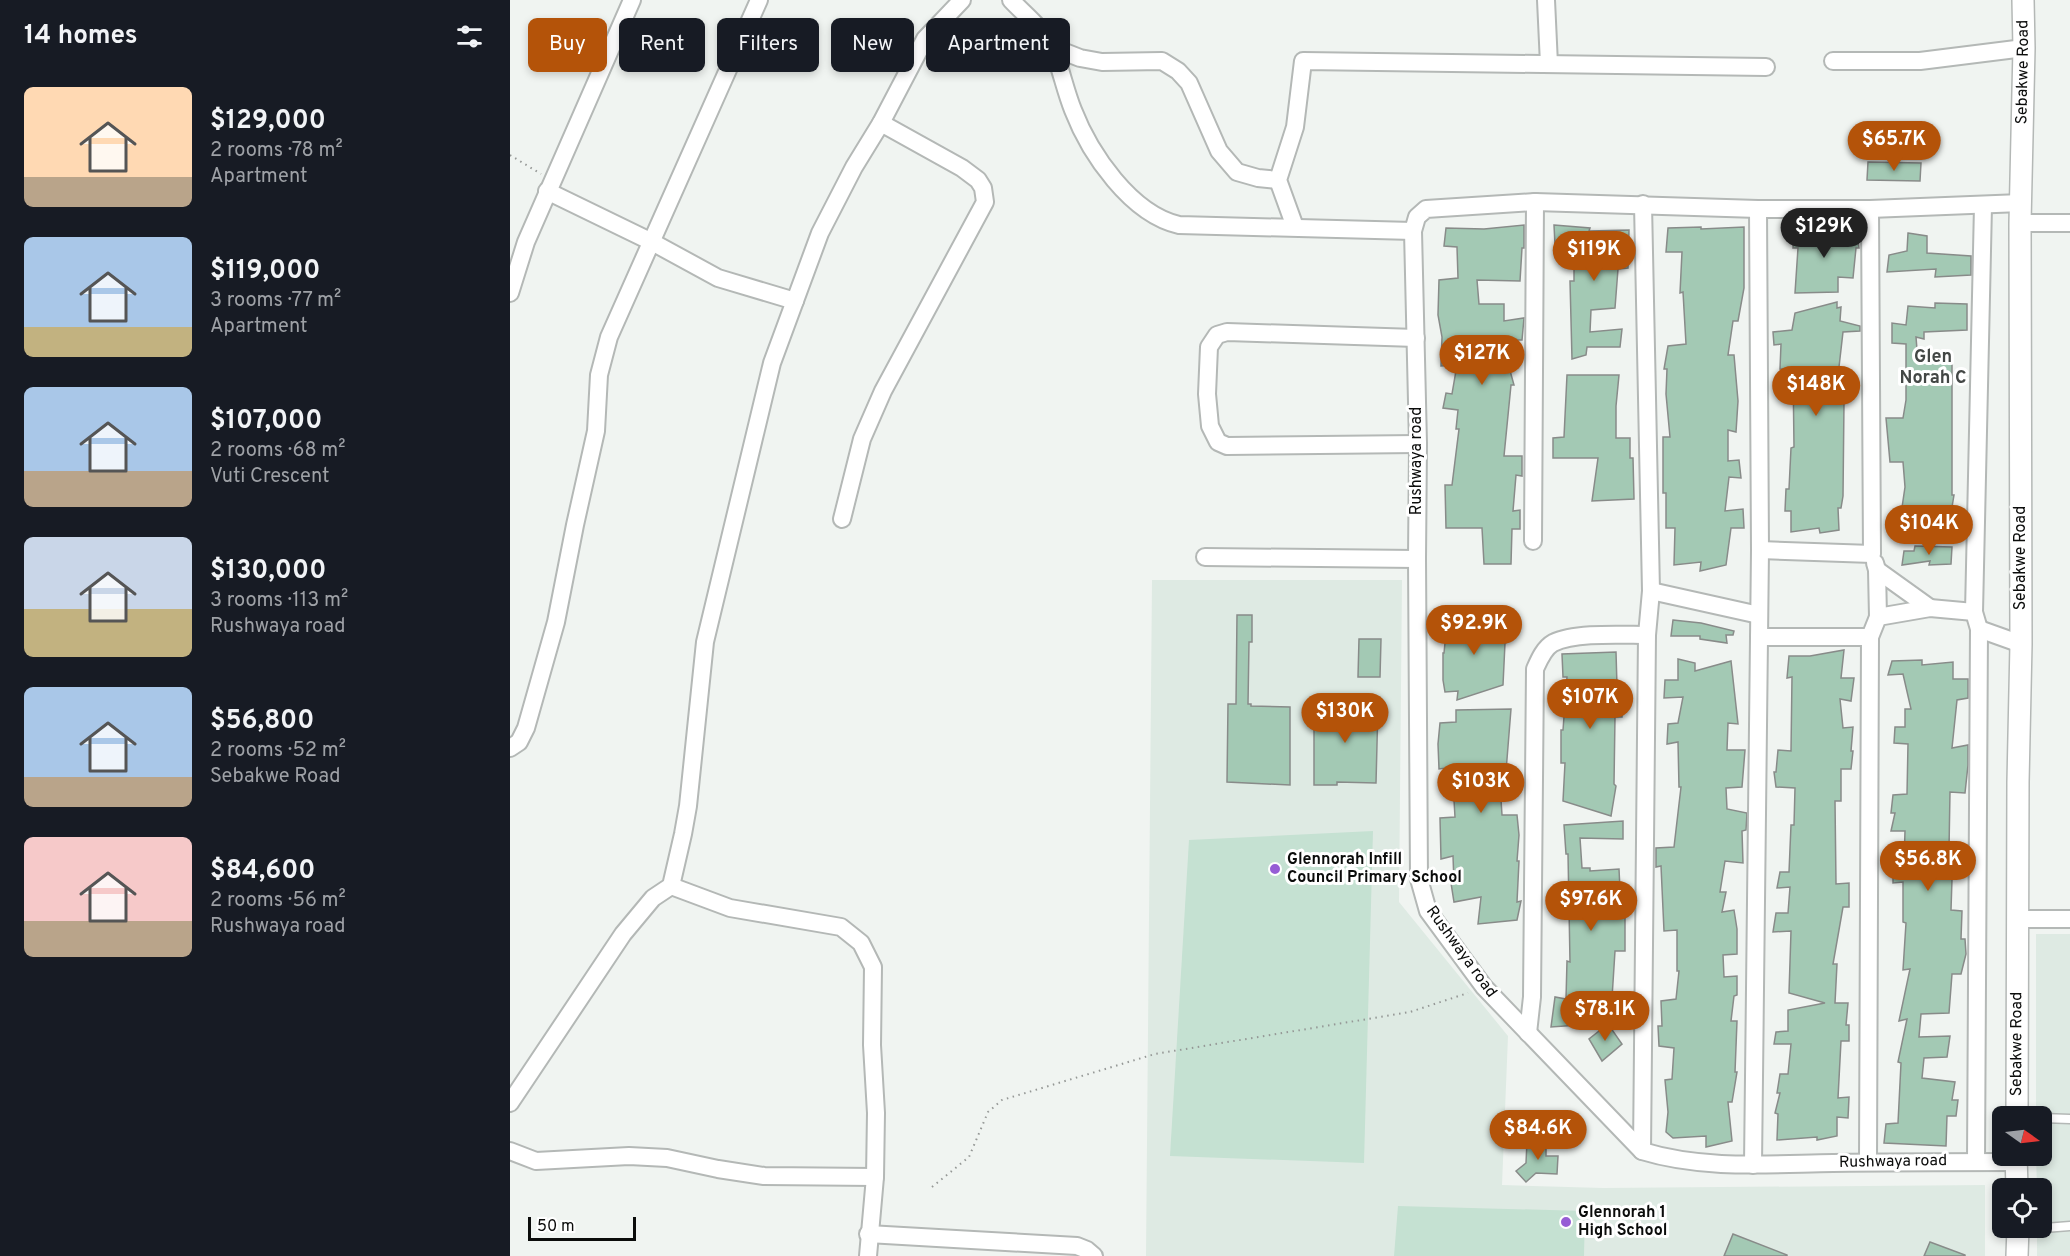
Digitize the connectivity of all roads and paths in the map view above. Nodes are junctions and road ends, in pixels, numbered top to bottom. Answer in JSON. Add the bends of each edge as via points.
{"nodes":[{"id":1,"x":632,"y":0,"type":"edge"},
{"id":2,"x":759,"y":0,"type":"edge"},
{"id":3,"x":962,"y":0,"type":"edge"},
{"id":4,"x":1011,"y":0,"type":"edge"},
{"id":5,"x":1546,"y":0,"type":"edge"},
{"id":6,"x":2024,"y":0,"type":"edge"},
{"id":7,"x":1027,"y":18,"type":"edge"},
{"id":8,"x":2024,"y":48,"type":"junction"},
{"id":9,"x":1070,"y":54,"type":"edge"},
{"id":10,"x":1833,"y":62,"type":"dead end"},
{"id":11,"x":1549,"y":64,"type":"junction"},
{"id":12,"x":1766,"y":67,"type":"dead end"},
{"id":13,"x":1060,"y":72,"type":"edge"},
{"id":14,"x":881,"y":123,"type":"junction"},
{"id":15,"x":510,"y":155,"type":"edge"},
{"id":16,"x":1278,"y":180,"type":"junction"},
{"id":17,"x":550,"y":186,"type":"junction"},
{"id":18,"x":1535,"y":202,"type":"junction"},
{"id":19,"x":1643,"y":204,"type":"junction"},
{"id":20,"x":1983,"y":206,"type":"junction"},
{"id":21,"x":1758,"y":209,"type":"junction"},
{"id":22,"x":1870,"y":209,"type":"junction"},
{"id":23,"x":2021,"y":213,"type":"junction"},
{"id":24,"x":2070,"y":223,"type":"edge"},
{"id":25,"x":1294,"y":227,"type":"junction"},
{"id":26,"x":1413,"y":231,"type":"junction"},
{"id":27,"x":652,"y":242,"type":"junction"},
{"id":28,"x":510,"y":293,"type":"edge"},
{"id":29,"x":795,"y":301,"type":"junction"},
{"id":30,"x":1416,"y":338,"type":"junction"},
{"id":31,"x":1418,"y":444,"type":"junction"},
{"id":32,"x":842,"y":519,"type":"dead end"},
{"id":33,"x":1533,"y":542,"type":"dead end"},
{"id":34,"x":1760,"y":550,"type":"junction"},
{"id":35,"x":1205,"y":557,"type":"dead end"},
{"id":36,"x":1417,"y":559,"type":"junction"},
{"id":37,"x":1874,"y":562,"type":"junction"},
{"id":38,"x":1651,"y":591,"type":"junction"},
{"id":39,"x":1930,"y":608,"type":"junction"},
{"id":40,"x":1974,"y":612,"type":"junction"},
{"id":41,"x":1759,"y":615,"type":"junction"},
{"id":42,"x":1878,"y":617,"type":"junction"},
{"id":43,"x":1979,"y":629,"type":"junction"},
{"id":44,"x":1647,"y":635,"type":"junction"},
{"id":45,"x":1759,"y":637,"type":"junction"},
{"id":46,"x":1870,"y":637,"type":"junction"},
{"id":47,"x":2021,"y":644,"type":"junction"},
{"id":48,"x":510,"y":748,"type":"edge"},
{"id":49,"x":671,"y":886,"type":"junction"},
{"id":50,"x":2017,"y":919,"type":"junction"},
{"id":51,"x":2070,"y":919,"type":"edge"},
{"id":52,"x":1484,"y":987,"type":"junction"},
{"id":53,"x":1528,"y":1033,"type":"junction"},
{"id":54,"x":510,"y":1103,"type":"edge"},
{"id":55,"x":2018,"y":1106,"type":"edge"},
{"id":56,"x":2052,"y":1118,"type":"edge"},
{"id":57,"x":2070,"y":1119,"type":"edge"},
{"id":58,"x":1642,"y":1151,"type":"junction"},
{"id":59,"x":510,"y":1152,"type":"edge"},
{"id":60,"x":1992,"y":1160,"type":"edge"},
{"id":61,"x":1868,"y":1162,"type":"junction"},
{"id":62,"x":1976,"y":1162,"type":"junction"},
{"id":63,"x":1753,"y":1165,"type":"junction"},
{"id":64,"x":875,"y":1177,"type":"junction"},
{"id":65,"x":932,"y":1187,"type":"dead end"},
{"id":66,"x":2070,"y":1227,"type":"edge"},
{"id":67,"x":2052,"y":1228,"type":"edge"},
{"id":68,"x":868,"y":1234,"type":"junction"},
{"id":69,"x":2018,"y":1238,"type":"edge"},
{"id":70,"x":868,"y":1256,"type":"edge"},
{"id":71,"x":1094,"y":1256,"type":"edge"},
{"id":72,"x":2017,"y":1256,"type":"edge"}],
"edges":[{"from":1,"to":17,"type":"street"},
{"from":2,"to":27,"type":"street"},
{"from":3,"to":14,"type":"street","via":[[925,39]]},
{"from":4,"to":7,"type":"street"},
{"from":5,"to":11,"type":"street"},
{"from":6,"to":8,"type":"street","name":"Sebakwe Road"},
{"from":8,"to":10,"type":"street","via":[[1920,61]]},
{"from":8,"to":23,"type":"street","name":"Sebakwe Road"},
{"from":9,"to":16,"type":"street","via":[[1102,62],[1162,61],[1189,83],[1219,151],[1237,172]]},
{"from":11,"to":12,"type":"street"},
{"from":11,"to":16,"type":"street","via":[[1303,61],[1295,127]]},
{"from":13,"to":25,"type":"street","via":[[1085,138],[1112,178],[1149,213],[1179,225]]},
{"from":14,"to":29,"type":"street","via":[[820,232]]},
{"from":14,"to":32,"type":"street","via":[[978,180],[985,202],[883,391],[862,440]]},
{"from":15,"to":17,"type":"path"},
{"from":16,"to":25,"type":"street"},
{"from":17,"to":27,"type":"street"},
{"from":17,"to":28,"type":"street"},
{"from":18,"to":19,"type":"street"},
{"from":18,"to":26,"type":"street","via":[[1426,208],[1417,217]]},
{"from":18,"to":33,"type":"street"},
{"from":19,"to":21,"type":"street"},
{"from":19,"to":38,"type":"street"},
{"from":20,"to":22,"type":"street"},
{"from":20,"to":23,"type":"street"},
{"from":20,"to":40,"type":"street"},
{"from":21,"to":22,"type":"street"},
{"from":21,"to":34,"type":"street"},
{"from":22,"to":37,"type":"street"},
{"from":23,"to":24,"type":"street"},
{"from":23,"to":47,"type":"street","name":"Sebakwe Road"},
{"from":25,"to":26,"type":"street"},
{"from":26,"to":30,"type":"street","name":"Rushwaya road"},
{"from":27,"to":29,"type":"street","via":[[718,278]]},
{"from":27,"to":48,"type":"street","via":[[609,337],[599,375],[596,431],[556,622],[526,728],[519,742]]},
{"from":29,"to":49,"type":"street","via":[[772,363],[705,642],[688,806]]},
{"from":30,"to":31,"type":"street","name":"Rushwaya road"},
{"from":30,"to":31,"type":"street","via":[[1227,332],[1217,335],[1209,347],[1207,394],[1210,426],[1218,442],[1227,446]]},
{"from":31,"to":36,"type":"street","name":"Rushwaya road"},
{"from":34,"to":37,"type":"street"},
{"from":34,"to":41,"type":"street"},
{"from":35,"to":36,"type":"street"},
{"from":36,"to":52,"type":"street","name":"Rushwaya road","via":[[1419,879],[1428,911]]},
{"from":37,"to":39,"type":"street"},
{"from":37,"to":42,"type":"street"},
{"from":38,"to":41,"type":"street"},
{"from":38,"to":44,"type":"street"},
{"from":39,"to":40,"type":"street"},
{"from":39,"to":42,"type":"street"},
{"from":40,"to":43,"type":"street"},
{"from":41,"to":45,"type":"street"},
{"from":42,"to":46,"type":"street"},
{"from":43,"to":47,"type":"street"},
{"from":43,"to":62,"type":"street"},
{"from":44,"to":53,"type":"street","via":[[1582,636],[1553,643],[1534,669],[1532,997]]},
{"from":44,"to":58,"type":"street"},
{"from":45,"to":46,"type":"street"},
{"from":45,"to":63,"type":"street"},
{"from":46,"to":61,"type":"street"},
{"from":47,"to":50,"type":"street","name":"Sebakwe Road"},
{"from":49,"to":54,"type":"street","via":[[654,898],[623,934]]},
{"from":49,"to":64,"type":"street","via":[[730,908],[841,927],[861,943],[873,967]]},
{"from":50,"to":51,"type":"street"},
{"from":50,"to":55,"type":"street","name":"Sebakwe Road"},
{"from":52,"to":53,"type":"street","name":"Rushwaya road"},
{"from":52,"to":65,"type":"path","via":[[1410,1012],[1155,1054],[1002,1100],[988,1112],[969,1157]]},
{"from":53,"to":58,"type":"street","name":"Rushwaya road"},
{"from":56,"to":57,"type":"lane"},
{"from":58,"to":63,"type":"street","name":"Rushwaya road","via":[[1688,1162]]},
{"from":59,"to":64,"type":"street","via":[[536,1161],[629,1156],[667,1158],[764,1176]]},
{"from":60,"to":62,"type":"street","name":"Rushwaya road"},
{"from":61,"to":62,"type":"street","name":"Rushwaya road"},
{"from":61,"to":63,"type":"street","name":"Rushwaya road"},
{"from":64,"to":68,"type":"street"},
{"from":66,"to":67,"type":"lane"},
{"from":68,"to":70,"type":"street"},
{"from":68,"to":71,"type":"street","via":[[1077,1246]]},
{"from":69,"to":72,"type":"street"}]}
